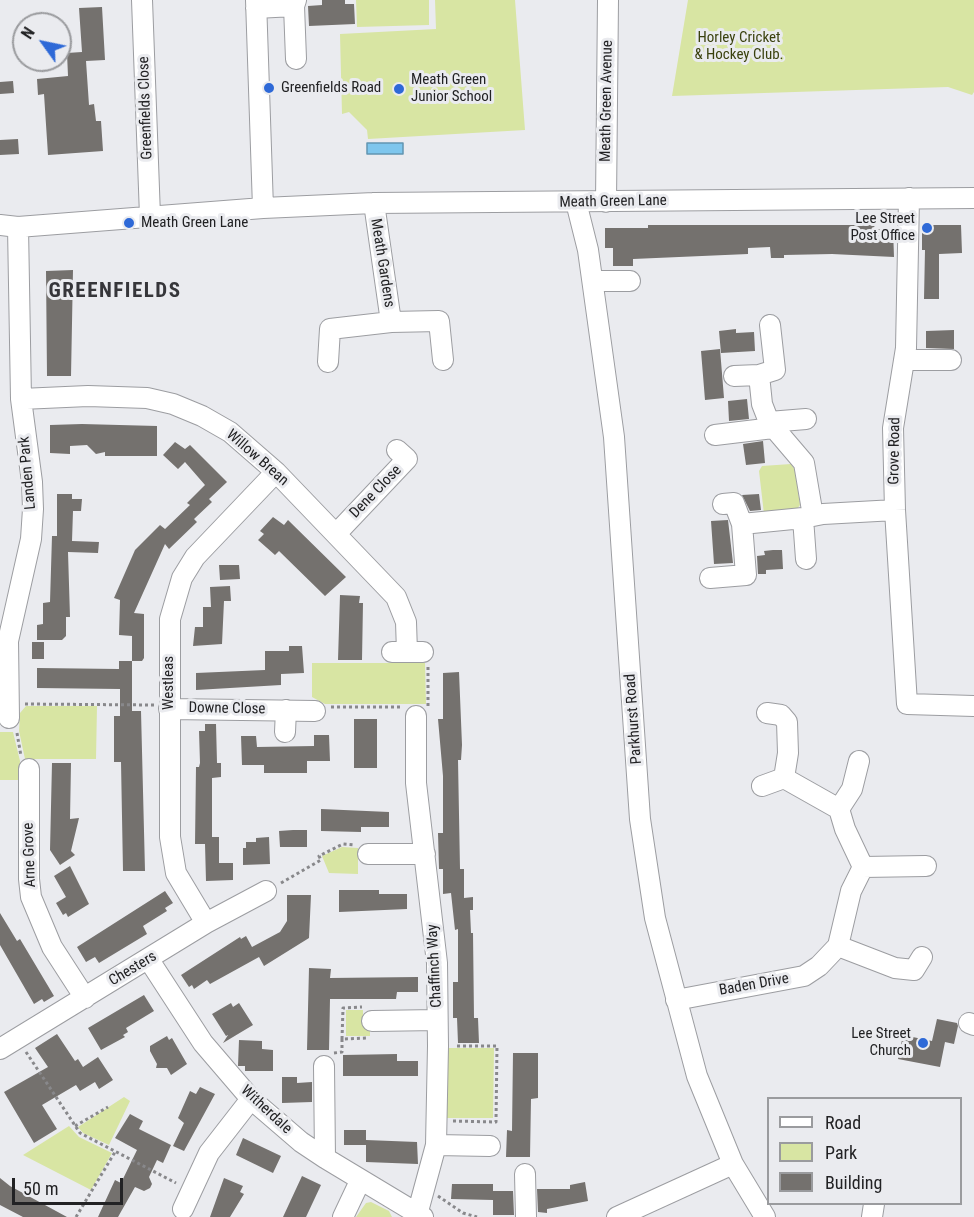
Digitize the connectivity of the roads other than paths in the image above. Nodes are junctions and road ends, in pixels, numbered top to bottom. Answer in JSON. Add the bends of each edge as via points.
{"nodes":[{"id":1,"x":142,"y":0,"type":"edge"},
{"id":2,"x":608,"y":0,"type":"edge"},
{"id":3,"x":295,"y":3,"type":"edge"},
{"id":4,"x":256,"y":4,"type":"edge"},
{"id":5,"x":296,"y":59,"type":"dead end"},
{"id":6,"x":909,"y":198,"type":"junction"},
{"id":7,"x":974,"y":198,"type":"edge"},
{"id":8,"x":576,"y":202,"type":"junction"},
{"id":9,"x":606,"y":202,"type":"junction"},
{"id":10,"x":374,"y":203,"type":"junction"},
{"id":11,"x":263,"y":208,"type":"junction"},
{"id":12,"x":150,"y":216,"type":"junction"},
{"id":13,"x":9,"y":226,"type":"edge"},
{"id":14,"x":593,"y":281,"type":"junction"},
{"id":15,"x":630,"y":281,"type":"dead end"},
{"id":16,"x":391,"y":322,"type":"junction"},
{"id":17,"x":770,"y":325,"type":"dead end"},
{"id":18,"x":443,"y":360,"type":"dead end"},
{"id":19,"x":904,"y":360,"type":"junction"},
{"id":20,"x":951,"y":360,"type":"dead end"},
{"id":21,"x":328,"y":362,"type":"dead end"},
{"id":22,"x":767,"y":372,"type":"junction"},
{"id":23,"x":734,"y":376,"type":"dead end"},
{"id":24,"x":21,"y":399,"type":"junction"},
{"id":25,"x":806,"y":418,"type":"dead end"},
{"id":26,"x":771,"y":425,"type":"junction"},
{"id":27,"x":715,"y":435,"type":"dead end"},
{"id":28,"x":408,"y":459,"type":"dead end"},
{"id":29,"x":276,"y":472,"type":"junction"},
{"id":30,"x":723,"y":504,"type":"dead end"},
{"id":31,"x":895,"y":510,"type":"junction"},
{"id":32,"x":808,"y":517,"type":"junction"},
{"id":33,"x":742,"y":524,"type":"junction"},
{"id":34,"x":336,"y":534,"type":"junction"},
{"id":35,"x":806,"y":559,"type":"dead end"},
{"id":36,"x":710,"y":578,"type":"dead end"},
{"id":37,"x":407,"y":652,"type":"road end"},
{"id":38,"x":974,"y":706,"type":"edge"},
{"id":39,"x":169,"y":707,"type":"junction"},
{"id":40,"x":286,"y":710,"type":"junction"},
{"id":41,"x":315,"y":711,"type":"road end"},
{"id":42,"x":416,"y":712,"type":"road end"},
{"id":43,"x":767,"y":713,"type":"dead end"},
{"id":44,"x":13,"y":718,"type":"road end"},
{"id":45,"x":285,"y":732,"type":"dead end"},
{"id":46,"x":859,"y":761,"type":"dead end"},
{"id":47,"x":29,"y":769,"type":"road end"},
{"id":48,"x":784,"y":778,"type":"junction"},
{"id":49,"x":762,"y":786,"type":"dead end"},
{"id":50,"x":839,"y":809,"type":"junction"},
{"id":51,"x":368,"y":854,"type":"road end"},
{"id":52,"x":424,"y":854,"type":"junction"},
{"id":53,"x":926,"y":866,"type":"dead end"},
{"id":54,"x":863,"y":867,"type":"junction"},
{"id":55,"x":266,"y":891,"type":"road end"},
{"id":56,"x":206,"y":923,"type":"junction"},
{"id":57,"x":838,"y":946,"type":"junction"},
{"id":58,"x":149,"y":960,"type":"junction"},
{"id":59,"x":918,"y":970,"type":"dead end"},
{"id":60,"x":85,"y":998,"type":"junction"},
{"id":61,"x":676,"y":1000,"type":"junction"},
{"id":62,"x":437,"y":1020,"type":"junction"},
{"id":63,"x":372,"y":1021,"type":"road end"},
{"id":64,"x":13,"y":1046,"type":"edge"},
{"id":65,"x":324,"y":1066,"type":"road end"},
{"id":66,"x":251,"y":1099,"type":"junction"},
{"id":67,"x":436,"y":1145,"type":"junction"},
{"id":68,"x":490,"y":1146,"type":"dead end"},
{"id":69,"x":325,"y":1158,"type":"junction"},
{"id":70,"x":733,"y":1164,"type":"junction"},
{"id":71,"x":525,"y":1174,"type":"dead end"},
{"id":72,"x":360,"y":1181,"type":"junction"},
{"id":73,"x":183,"y":1209,"type":"dead end"},
{"id":74,"x":420,"y":1216,"type":"edge"},
{"id":75,"x":343,"y":1217,"type":"edge"},
{"id":76,"x":526,"y":1217,"type":"edge"},
{"id":77,"x":617,"y":1217,"type":"edge"},
{"id":78,"x":765,"y":1217,"type":"edge"}],
"edges":[{"from":1,"to":12,"type":"street","name":"Greenfields Close"},
{"from":2,"to":9,"type":"street","name":"Meath Green Avenue"},
{"from":3,"to":4,"type":"street"},
{"from":3,"to":5,"type":"street"},
{"from":4,"to":11,"type":"street"},
{"from":6,"to":7,"type":"street","name":"Meath Green Lane"},
{"from":6,"to":9,"type":"street","name":"Meath Green Lane"},
{"from":6,"to":19,"type":"street","name":"Grove Road"},
{"from":8,"to":9,"type":"street","name":"Meath Green Lane"},
{"from":8,"to":10,"type":"street","name":"Meath Green Lane"},
{"from":8,"to":14,"type":"street","name":"Parkhurst Road"},
{"from":10,"to":11,"type":"street","name":"Meath Green Lane"},
{"from":10,"to":16,"type":"street","name":"Meath Gardens"},
{"from":11,"to":12,"type":"street","name":"Meath Green Lane"},
{"from":12,"to":13,"type":"street","name":"Meath Green Lane"},
{"from":13,"to":24,"type":"street","name":"Landen Park"},
{"from":14,"to":15,"type":"street"},
{"from":14,"to":61,"type":"street","name":"Parkhurst Road","via":[[614,438],[640,819],[655,918]]},
{"from":16,"to":18,"type":"street","name":"Meath Gardens","via":[[439,321]]},
{"from":16,"to":21,"type":"street","name":"Meath Gardens","via":[[330,329]]},
{"from":17,"to":22,"type":"street"},
{"from":19,"to":20,"type":"street"},
{"from":19,"to":31,"type":"street","name":"Grove Road","via":[[894,428]]},
{"from":22,"to":23,"type":"street"},
{"from":22,"to":26,"type":"street","via":[[762,404]]},
{"from":24,"to":29,"type":"street","name":"Willow Brean","via":[[115,396],[172,404],[230,432]]},
{"from":24,"to":44,"type":"street","name":"Landen Park","via":[[33,509],[31,539],[8,641],[16,692]]},
{"from":25,"to":26,"type":"street"},
{"from":26,"to":27,"type":"street"},
{"from":26,"to":32,"type":"street","via":[[804,463]]},
{"from":28,"to":34,"type":"street","name":"Dene Close"},
{"from":29,"to":34,"type":"street","name":"Willow Brean"},
{"from":29,"to":39,"type":"street","name":"Westleas","via":[[195,557],[182,578],[170,619]]},
{"from":30,"to":33,"type":"street","via":[[734,503]]},
{"from":31,"to":32,"type":"street"},
{"from":31,"to":38,"type":"street","name":"Grove Road","via":[[907,704]]},
{"from":32,"to":33,"type":"street"},
{"from":32,"to":35,"type":"street"},
{"from":33,"to":36,"type":"street","via":[[746,575]]},
{"from":34,"to":37,"type":"street","name":"Willow Brean","via":[[396,597],[406,622]]},
{"from":39,"to":40,"type":"street","name":"Downe Close"},
{"from":39,"to":56,"type":"street","name":"Westleas","via":[[170,837],[176,873]]},
{"from":40,"to":41,"type":"street","name":"Downe Close"},
{"from":40,"to":45,"type":"street","name":"Downe Close"},
{"from":42,"to":52,"type":"street","name":"Chaffinch Way","via":[[416,783]]},
{"from":43,"to":48,"type":"street","via":[[781,716],[787,722]]},
{"from":46,"to":50,"type":"street","via":[[852,789]]},
{"from":47,"to":60,"type":"street","name":"Arne Grove","via":[[21,799],[31,897],[52,947]]},
{"from":48,"to":49,"type":"street"},
{"from":48,"to":50,"type":"street"},
{"from":50,"to":54,"type":"street"},
{"from":51,"to":52,"type":"street"},
{"from":52,"to":62,"type":"street","name":"Chaffinch Way","via":[[437,963]]},
{"from":53,"to":54,"type":"street"},
{"from":54,"to":57,"type":"street","via":[[851,891]]},
{"from":55,"to":56,"type":"street","name":"Chesters","via":[[245,911]]},
{"from":56,"to":58,"type":"street","name":"Chesters"},
{"from":57,"to":59,"type":"street","via":[[874,962]]},
{"from":57,"to":61,"type":"street","name":"Baden Drive","via":[[804,976]]},
{"from":58,"to":60,"type":"street","name":"Chesters"},
{"from":58,"to":66,"type":"street","name":"Witherdale","via":[[203,1043]]},
{"from":60,"to":64,"type":"street","name":"Chesters"},
{"from":61,"to":70,"type":"street","name":"Parkhurst Road","via":[[697,1076]]},
{"from":62,"to":63,"type":"street"},
{"from":62,"to":67,"type":"street","name":"Chaffinch Way"},
{"from":65,"to":69,"type":"street"},
{"from":66,"to":69,"type":"street","name":"Witherdale"},
{"from":66,"to":73,"type":"street","via":[[189,1183]]},
{"from":67,"to":68,"type":"street"},
{"from":67,"to":74,"type":"street","name":"Chaffinch Way"},
{"from":69,"to":72,"type":"street","name":"Witherdale"},
{"from":70,"to":77,"type":"street"},
{"from":70,"to":78,"type":"street","name":"Parkhurst Road"},
{"from":71,"to":76,"type":"street"},
{"from":72,"to":74,"type":"street","name":"Witherdale"},
{"from":72,"to":75,"type":"street"}]}
